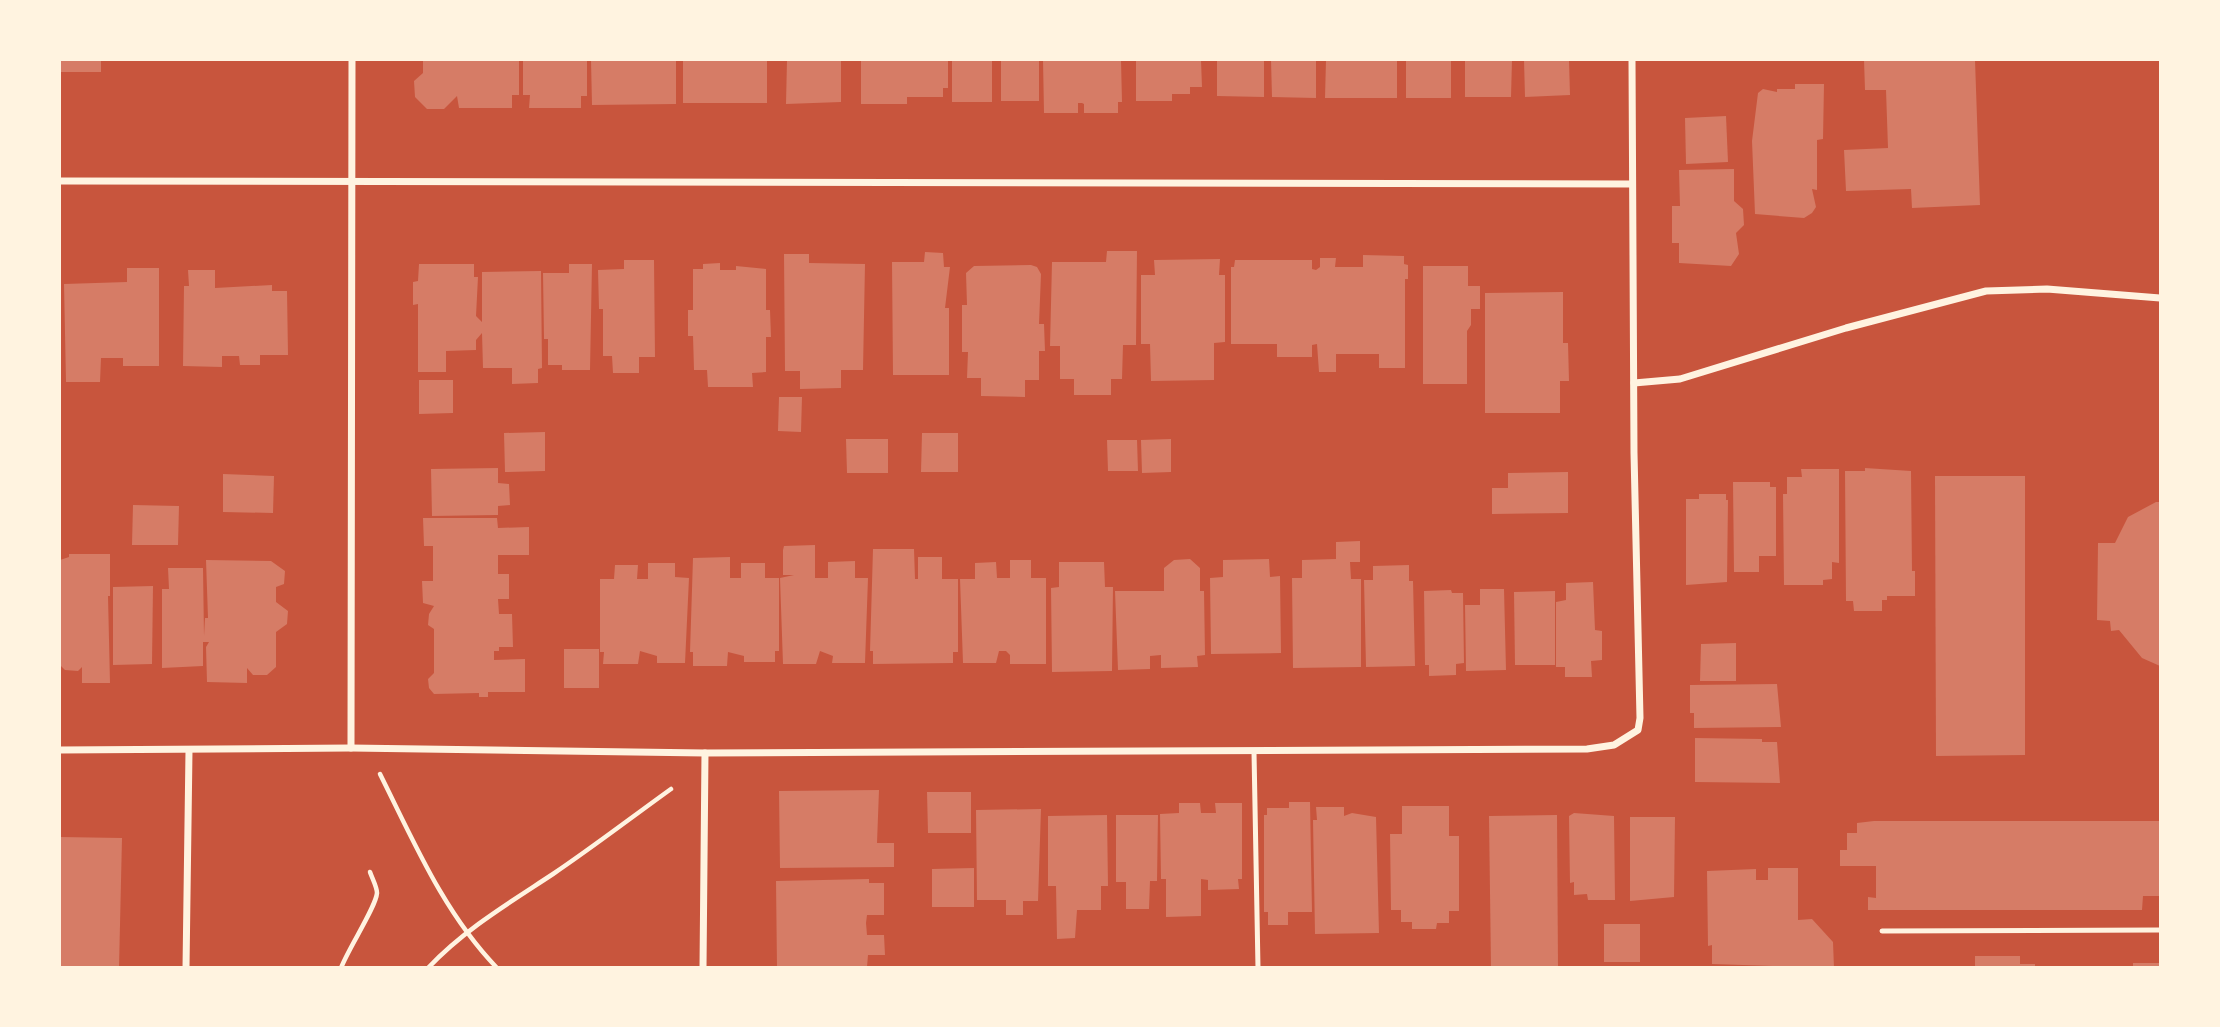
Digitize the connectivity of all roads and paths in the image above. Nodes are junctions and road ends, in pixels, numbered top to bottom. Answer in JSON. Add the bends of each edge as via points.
{"nodes":[{"id":1,"x":352,"y":60,"type":"edge"},
{"id":2,"x":1632,"y":60,"type":"edge"},
{"id":3,"x":60,"y":181,"type":"edge"},
{"id":4,"x":353,"y":182,"type":"junction"},
{"id":5,"x":1631,"y":184,"type":"junction"},
{"id":6,"x":2161,"y":298,"type":"edge"},
{"id":7,"x":1634,"y":383,"type":"junction"},
{"id":8,"x":351,"y":748,"type":"junction"},
{"id":9,"x":60,"y":750,"type":"edge"},
{"id":10,"x":189,"y":751,"type":"junction"},
{"id":11,"x":1254,"y":752,"type":"junction"},
{"id":12,"x":705,"y":753,"type":"junction"},
{"id":13,"x":380,"y":774,"type":"dead end"},
{"id":14,"x":671,"y":789,"type":"dead end"},
{"id":15,"x":370,"y":872,"type":"dead end"},
{"id":16,"x":2161,"y":930,"type":"edge"},
{"id":17,"x":1882,"y":931,"type":"dead end"},
{"id":18,"x":465,"y":933,"type":"junction"},
{"id":19,"x":186,"y":968,"type":"edge"},
{"id":20,"x":341,"y":968,"type":"edge"},
{"id":21,"x":428,"y":968,"type":"edge"},
{"id":22,"x":497,"y":968,"type":"edge"},
{"id":23,"x":703,"y":968,"type":"edge"},
{"id":24,"x":1258,"y":968,"type":"edge"}],
"edges":[{"from":1,"to":4,"type":"street"},
{"from":2,"to":5,"type":"street"},
{"from":3,"to":4,"type":"street"},
{"from":4,"to":5,"type":"street"},
{"from":4,"to":8,"type":"street"},
{"from":5,"to":7,"type":"street"},
{"from":6,"to":7,"type":"street","via":[[2047,289],[1986,291],[1680,379]]},
{"from":7,"to":11,"type":"street","via":[[1638,730],[1614,745],[1587,749]]},
{"from":8,"to":10,"type":"street"},
{"from":8,"to":12,"type":"street"},
{"from":9,"to":10,"type":"street"},
{"from":10,"to":19,"type":"street"},
{"from":11,"to":12,"type":"street"},
{"from":11,"to":24,"type":"lane"},
{"from":12,"to":23,"type":"street"},
{"from":13,"to":18,"type":"path"},
{"from":14,"to":18,"type":"path"},
{"from":15,"to":20,"type":"path","via":[[377,892]]},
{"from":16,"to":17,"type":"lane"},
{"from":18,"to":21,"type":"path"},
{"from":18,"to":22,"type":"path"}]}
